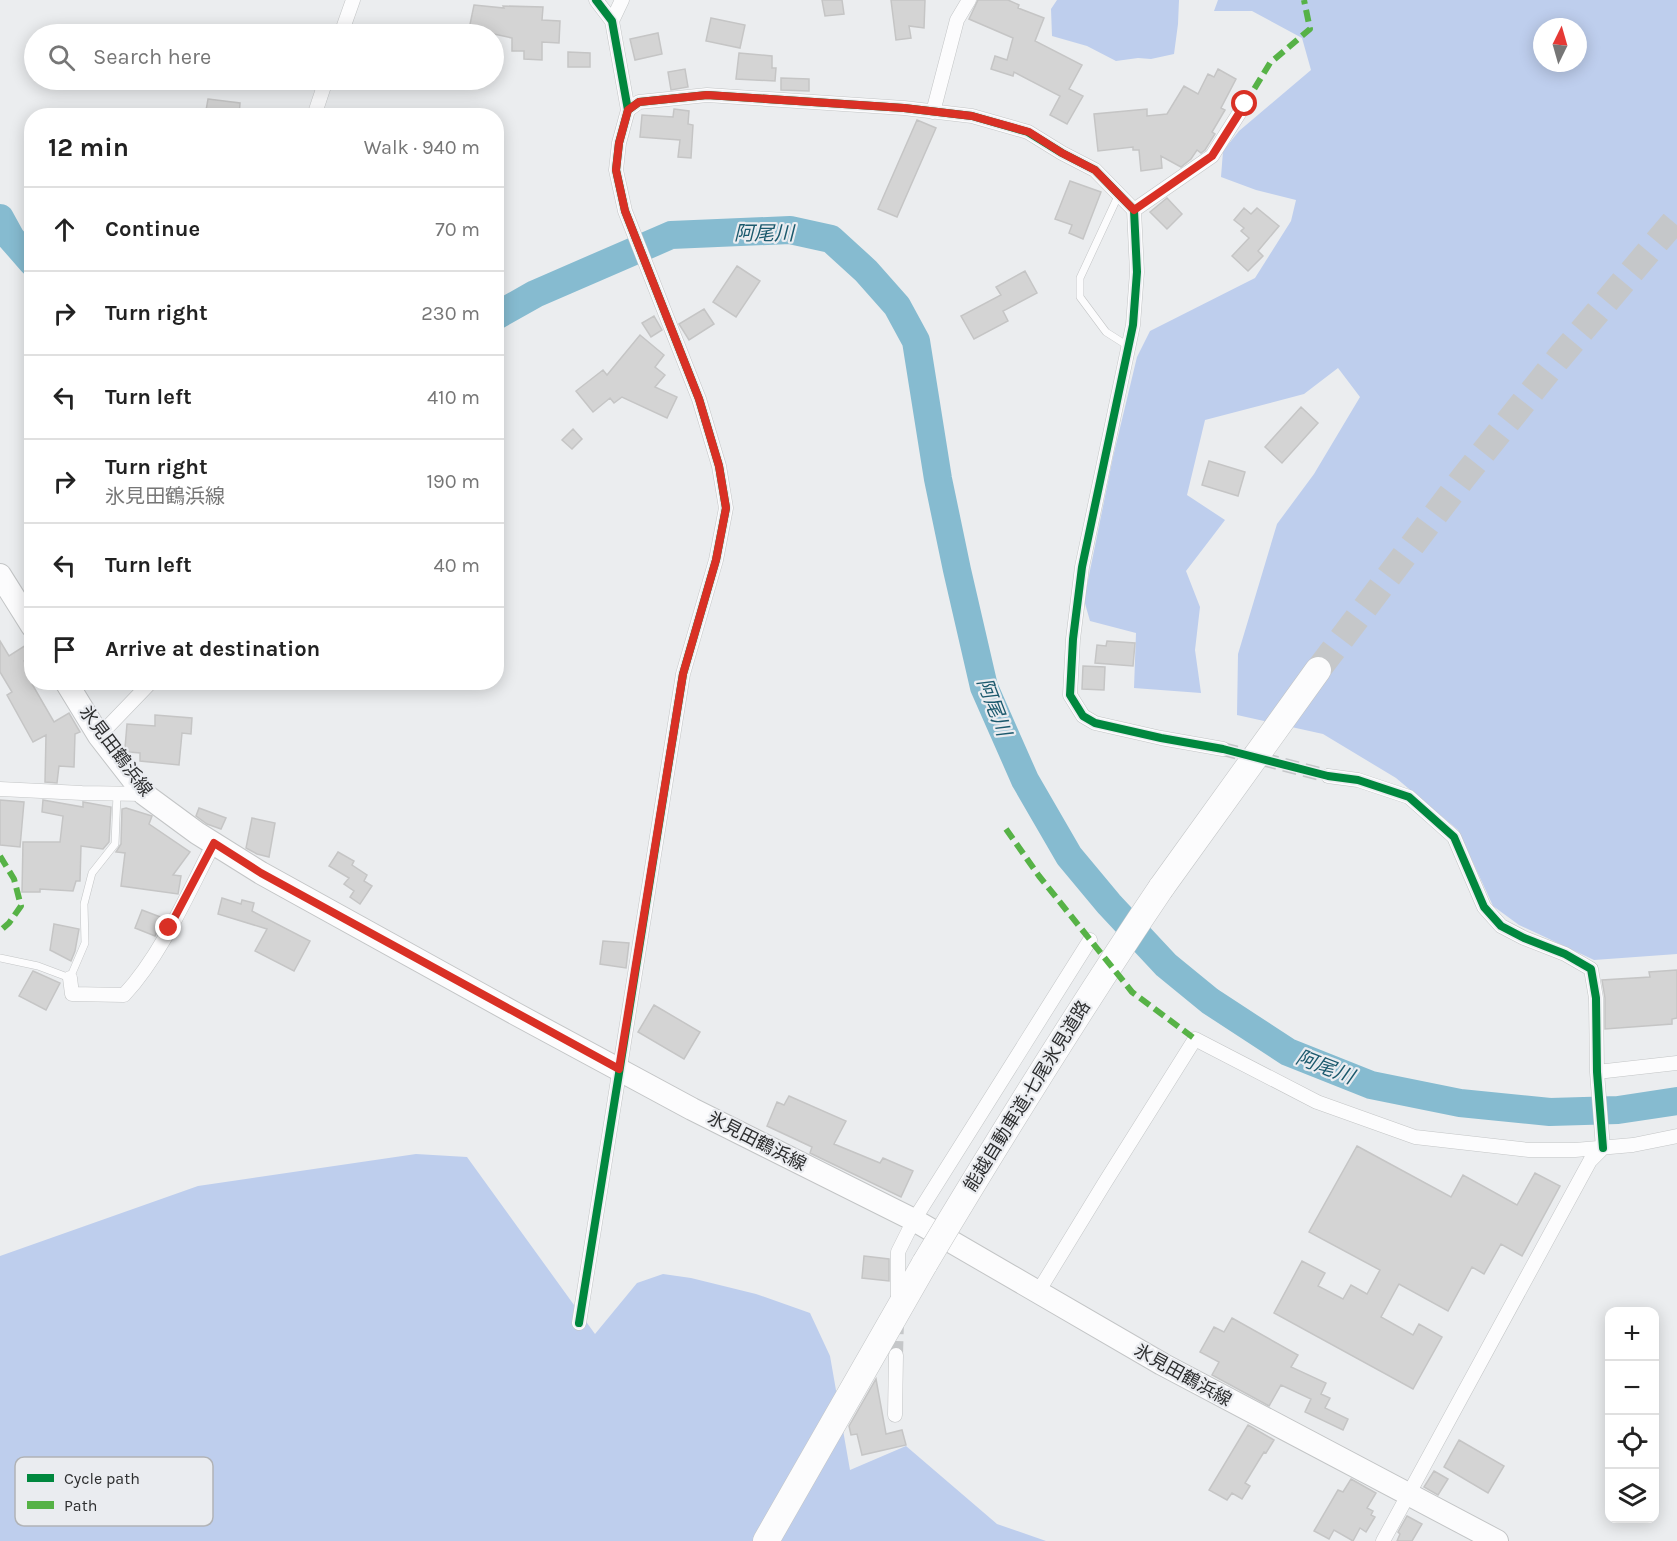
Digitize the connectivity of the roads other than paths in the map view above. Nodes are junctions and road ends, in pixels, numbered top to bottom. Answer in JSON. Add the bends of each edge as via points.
{"nodes":[{"id":1,"x":354,"y":0,"type":"edge"},
{"id":2,"x":596,"y":0,"type":"edge"},
{"id":3,"x":622,"y":0,"type":"edge"},
{"id":4,"x":969,"y":0,"type":"edge"},
{"id":5,"x":612,"y":21,"type":"junction"},
{"id":6,"x":345,"y":24,"type":"edge"},
{"id":7,"x":323,"y":90,"type":"edge"},
{"id":8,"x":1245,"y":104,"type":"dead end"},
{"id":9,"x":317,"y":108,"type":"edge"},
{"id":10,"x":628,"y":110,"type":"junction"},
{"id":11,"x":933,"y":112,"type":"junction"},
{"id":12,"x":1119,"y":194,"type":"junction"},
{"id":13,"x":1134,"y":210,"type":"junction"},
{"id":14,"x":1128,"y":346,"type":"junction"},
{"id":15,"x":0,"y":574,"type":"edge"},
{"id":16,"x":24,"y":613,"type":"edge"},
{"id":17,"x":1322,"y":674,"type":"tunnel mouth"},
{"id":18,"x":71,"y":690,"type":"edge"},
{"id":19,"x":144,"y":690,"type":"edge"},
{"id":20,"x":99,"y":736,"type":"junction"},
{"id":21,"x":1223,"y":748,"type":"tunnel mouth"},
{"id":22,"x":1328,"y":776,"type":"tunnel mouth"},
{"id":23,"x":0,"y":789,"type":"edge"},
{"id":24,"x":117,"y":794,"type":"junction"},
{"id":25,"x":144,"y":794,"type":"junction"},
{"id":26,"x":214,"y":843,"type":"junction"},
{"id":27,"x":1090,"y":940,"type":"dead end"},
{"id":28,"x":0,"y":958,"type":"edge"},
{"id":29,"x":70,"y":978,"type":"junction"},
{"id":30,"x":1677,"y":1063,"type":"edge"},
{"id":31,"x":619,"y":1069,"type":"junction"},
{"id":32,"x":1597,"y":1072,"type":"junction"},
{"id":33,"x":1677,"y":1136,"type":"edge"},
{"id":34,"x":1603,"y":1148,"type":"junction"},
{"id":35,"x":914,"y":1220,"type":"junction"},
{"id":36,"x":930,"y":1266,"type":"junction"},
{"id":37,"x":1038,"y":1292,"type":"junction"},
{"id":38,"x":898,"y":1302,"type":"dead end"},
{"id":39,"x":579,"y":1323,"type":"dead end"},
{"id":40,"x":896,"y":1355,"type":"tunnel mouth"},
{"id":41,"x":895,"y":1415,"type":"dead end"},
{"id":42,"x":1409,"y":1493,"type":"junction"},
{"id":43,"x":766,"y":1541,"type":"edge"},
{"id":44,"x":782,"y":1541,"type":"edge"},
{"id":45,"x":1383,"y":1541,"type":"edge"},
{"id":46,"x":1497,"y":1541,"type":"edge"}],
"edges":[{"from":1,"to":6,"type":"street"},
{"from":2,"to":5,"type":"street"},
{"from":3,"to":5,"type":"street"},
{"from":4,"to":11,"type":"street","via":[[957,20]]},
{"from":5,"to":10,"type":"street"},
{"from":7,"to":9,"type":"street"},
{"from":8,"to":13,"type":"street","via":[[1212,156]]},
{"from":10,"to":11,"type":"street","via":[[639,102],[707,95]]},
{"from":10,"to":31,"type":"street","via":[[616,170],[625,211],[699,399],[719,466],[726,508],[716,560],[683,674]]},
{"from":11,"to":12,"type":"street","via":[[972,116],[1029,132],[1095,170]]},
{"from":12,"to":13,"type":"street"},
{"from":12,"to":14,"type":"lane","via":[[1080,278],[1080,297],[1106,332]]},
{"from":13,"to":14,"type":"street","via":[[1137,272]]},
{"from":14,"to":21,"type":"street","via":[[1082,567],[1070,695],[1083,716],[1095,723]]},
{"from":15,"to":16,"type":"main road"},
{"from":17,"to":36,"type":"highway","name":"能越自動車道;七尾氷見道路","via":[[1218,825],[1165,891]]},
{"from":18,"to":20,"type":"main road","name":"氷見田鶴浜線"},
{"from":19,"to":20,"type":"street"},
{"from":20,"to":25,"type":"main road","name":"氷見田鶴浜線"},
{"from":22,"to":32,"type":"street","via":[[1358,780],[1409,797],[1454,837],[1484,907],[1501,926],[1591,969],[1596,998]]},
{"from":23,"to":24,"type":"street"},
{"from":24,"to":25,"type":"street"},
{"from":24,"to":29,"type":"lane","via":[[115,844],[92,873],[84,904],[85,943]]},
{"from":25,"to":26,"type":"main road","name":"氷見田鶴浜線"},
{"from":26,"to":29,"type":"street","via":[[169,928],[138,980],[124,995],[72,994]]},
{"from":26,"to":31,"type":"main road","name":"氷見田鶴浜線","via":[[261,873]]},
{"from":27,"to":35,"type":"street"},
{"from":28,"to":29,"type":"lane"},
{"from":30,"to":32,"type":"street"},
{"from":31,"to":35,"type":"main road","name":"氷見田鶴浜線"},
{"from":31,"to":39,"type":"street"},
{"from":32,"to":34,"type":"street"},
{"from":33,"to":34,"type":"street"},
{"from":34,"to":37,"type":"street","via":[[1529,1150],[1415,1137],[1317,1102],[1195,1039]]},
{"from":34,"to":42,"type":"street","via":[[1590,1161]]},
{"from":35,"to":37,"type":"main road","name":"氷見田鶴浜線"},
{"from":35,"to":38,"type":"street","via":[[898,1252]]},
{"from":36,"to":43,"type":"highway","name":"能越自動車道;七尾氷見道路"},
{"from":36,"to":44,"type":"highway","name":"能越自動車道;七尾氷見道路"},
{"from":37,"to":42,"type":"main road","name":"氷見田鶴浜線","via":[[1162,1364]]},
{"from":40,"to":41,"type":"street"},
{"from":42,"to":45,"type":"street"},
{"from":42,"to":46,"type":"main road","name":"氷見田鶴浜線"}]}
